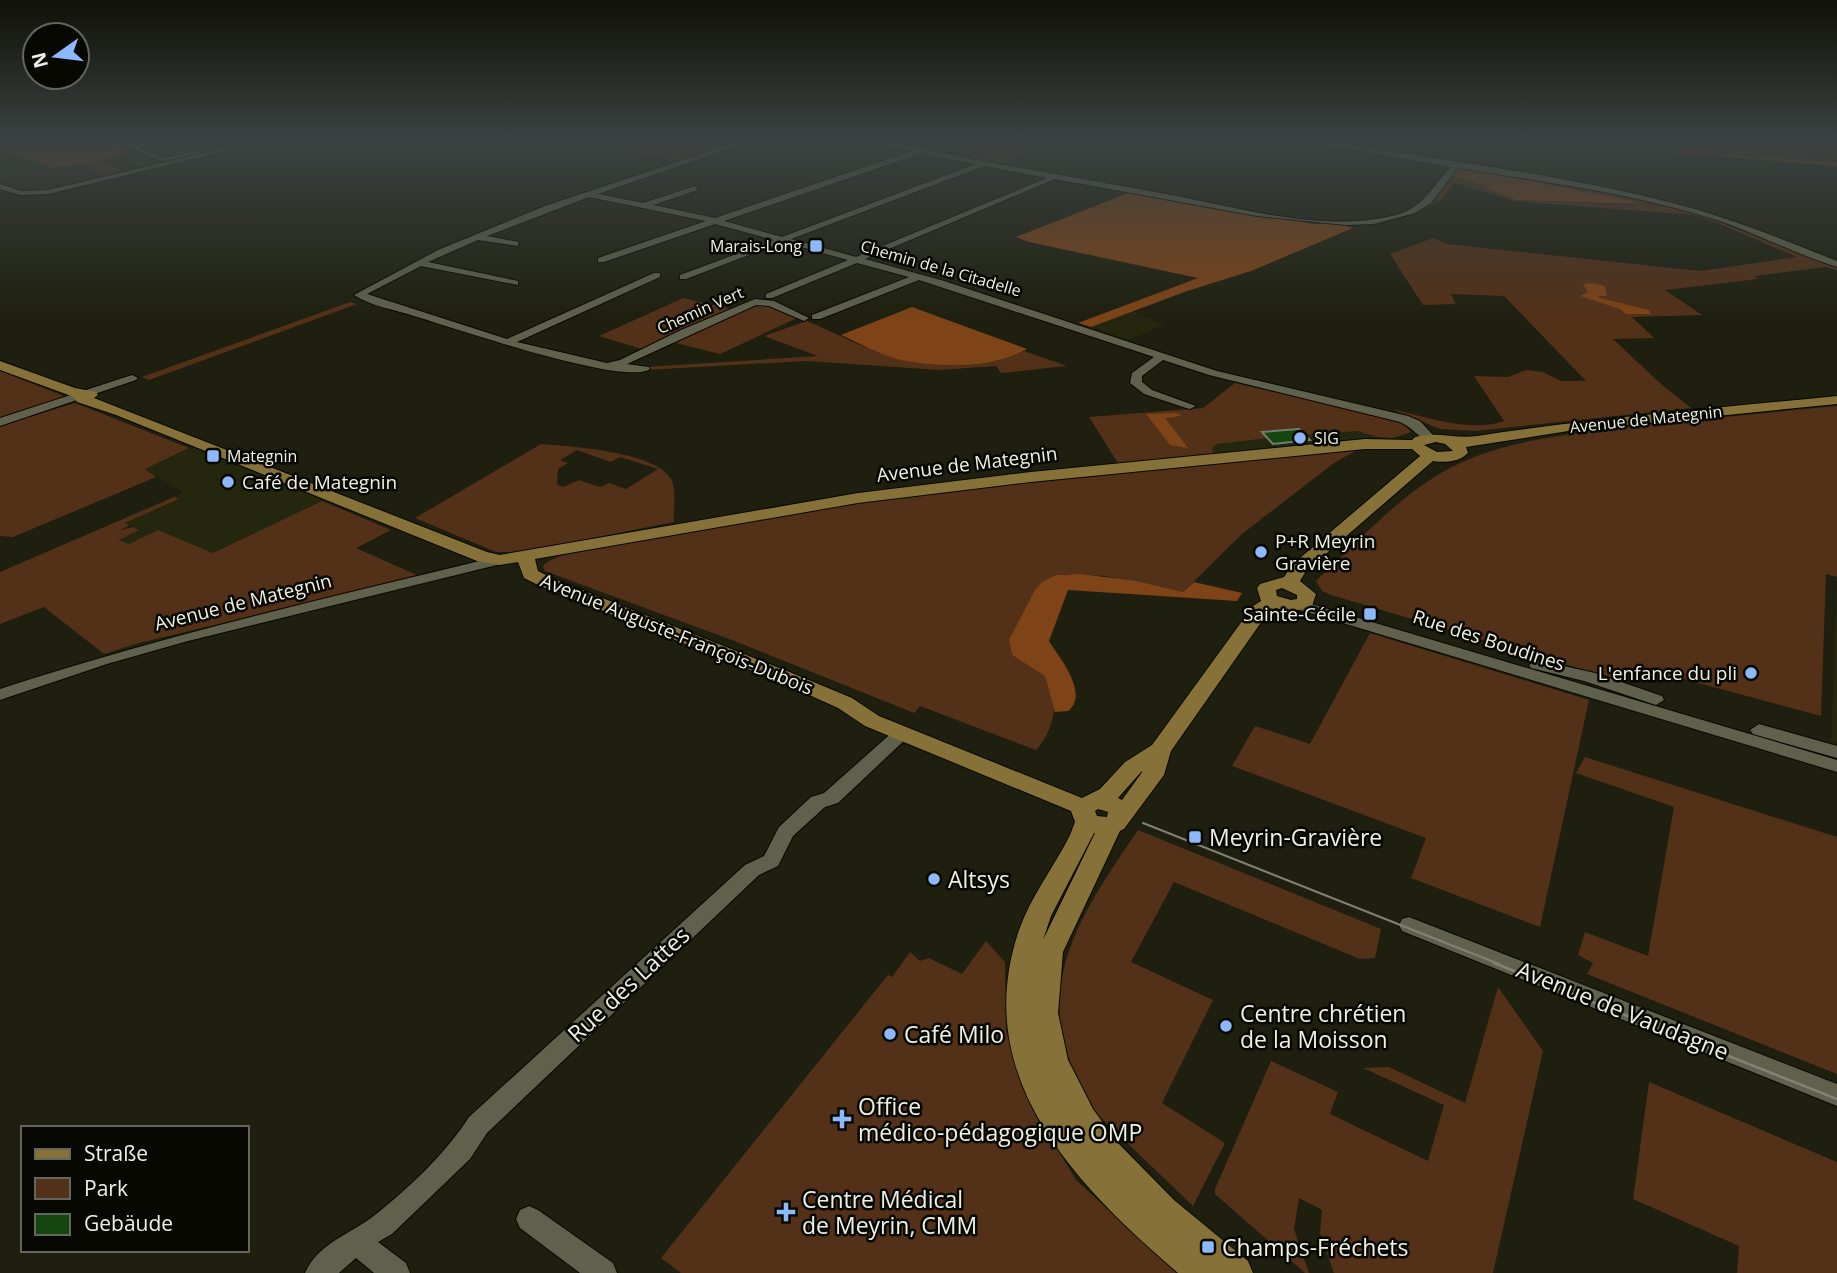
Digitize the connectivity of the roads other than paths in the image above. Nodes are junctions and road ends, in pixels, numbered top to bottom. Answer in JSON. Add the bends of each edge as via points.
{"nodes":[{"id":1,"x":569,"y":200,"type":"edge"},
{"id":2,"x":619,"y":200,"type":"edge"},
{"id":3,"x":657,"y":200,"type":"edge"},
{"id":4,"x":776,"y":200,"type":"edge"},
{"id":5,"x":886,"y":200,"type":"edge"},
{"id":6,"x":1000,"y":200,"type":"edge"},
{"id":7,"x":1186,"y":200,"type":"edge"},
{"id":8,"x":1431,"y":200,"type":"edge"},
{"id":9,"x":1648,"y":200,"type":"edge"},
{"id":10,"x":643,"y":205,"type":"junction"},
{"id":11,"x":713,"y":222,"type":"junction"},
{"id":12,"x":475,"y":237,"type":"junction"},
{"id":13,"x":781,"y":240,"type":"junction"},
{"id":14,"x":514,"y":244,"type":"dead end"},
{"id":15,"x":601,"y":260,"type":"dead end"},
{"id":16,"x":857,"y":260,"type":"junction"},
{"id":17,"x":419,"y":263,"type":"junction"},
{"id":18,"x":1837,"y":264,"type":"edge"},
{"id":19,"x":657,"y":275,"type":"dead end"},
{"id":20,"x":683,"y":277,"type":"dead end"},
{"id":21,"x":918,"y":277,"type":"junction"},
{"id":22,"x":515,"y":283,"type":"dead end"},
{"id":23,"x":769,"y":296,"type":"dead end"},
{"id":24,"x":508,"y":342,"type":"junction"},
{"id":25,"x":1162,"y":356,"type":"junction"},
{"id":26,"x":0,"y":365,"type":"edge"},
{"id":27,"x":610,"y":366,"type":"junction"},
{"id":28,"x":645,"y":369,"type":"dead end"},
{"id":29,"x":132,"y":378,"type":"dead end"},
{"id":30,"x":81,"y":395,"type":"junction"},
{"id":31,"x":1837,"y":400,"type":"edge"},
{"id":32,"x":1190,"y":406,"type":"dead end"},
{"id":33,"x":0,"y":422,"type":"edge"},
{"id":34,"x":1422,"y":442,"type":"junction"},
{"id":35,"x":1455,"y":444,"type":"junction"},
{"id":36,"x":1430,"y":455,"type":"junction"},
{"id":37,"x":526,"y":557,"type":"junction"},
{"id":38,"x":500,"y":560,"type":"junction"},
{"id":39,"x":1290,"y":583,"type":"junction"},
{"id":40,"x":1303,"y":599,"type":"junction"},
{"id":41,"x":1274,"y":601,"type":"junction"},
{"id":42,"x":0,"y":695,"type":"edge"},
{"id":43,"x":1759,"y":730,"type":"junction"},
{"id":44,"x":902,"y":733,"type":"junction"},
{"id":45,"x":1788,"y":749,"type":"junction"},
{"id":46,"x":1837,"y":752,"type":"edge"},
{"id":47,"x":1837,"y":766,"type":"edge"},
{"id":48,"x":1100,"y":813,"type":"junction"},
{"id":49,"x":1409,"y":925,"type":"dead end"},
{"id":50,"x":1837,"y":1096,"type":"edge"},
{"id":51,"x":529,"y":1219,"type":"dead end"},
{"id":52,"x":355,"y":1241,"type":"junction"},
{"id":53,"x":319,"y":1273,"type":"edge"},
{"id":54,"x":396,"y":1273,"type":"edge"},
{"id":55,"x":603,"y":1273,"type":"edge"},
{"id":56,"x":1203,"y":1273,"type":"edge"},
{"id":57,"x":1237,"y":1273,"type":"edge"}],
"edges":[{"from":1,"to":12,"type":"street"},
{"from":2,"to":10,"type":"street","name":"Chemin de la Citadelle"},
{"from":3,"to":10,"type":"street"},
{"from":4,"to":11,"type":"street"},
{"from":5,"to":13,"type":"street"},
{"from":6,"to":16,"type":"street"},
{"from":7,"to":8,"type":"street","via":[[1283,217],[1354,221],[1400,216]]},
{"from":9,"to":18,"type":"street","via":[[1725,220]]},
{"from":10,"to":11,"type":"street","name":"Chemin de la Citadelle"},
{"from":11,"to":13,"type":"street","name":"Chemin de la Citadelle"},
{"from":11,"to":15,"type":"street"},
{"from":12,"to":14,"type":"street"},
{"from":12,"to":17,"type":"street"},
{"from":13,"to":16,"type":"street","name":"Chemin de la Citadelle"},
{"from":13,"to":20,"type":"street"},
{"from":16,"to":21,"type":"street","name":"Chemin de la Citadelle"},
{"from":16,"to":23,"type":"street"},
{"from":17,"to":22,"type":"street"},
{"from":17,"to":24,"type":"street","via":[[359,295]]},
{"from":19,"to":24,"type":"street"},
{"from":21,"to":25,"type":"street","name":"Chemin de la Citadelle"},
{"from":21,"to":27,"type":"street","name":"Chemin Vert","via":[[810,318],[771,303],[755,302]]},
{"from":24,"to":27,"type":"street"},
{"from":25,"to":32,"type":"street","via":[[1136,374],[1136,383],[1147,392]]},
{"from":25,"to":34,"type":"street","name":"Chemin de la Citadelle","via":[[1222,376],[1400,417],[1416,424]]},
{"from":26,"to":30,"type":"main road","name":"Avenue Auguste-François-Dubois"},
{"from":27,"to":28,"type":"street"},
{"from":29,"to":30,"type":"street"},
{"from":30,"to":33,"type":"street"},
{"from":30,"to":38,"type":"main road","name":"Avenue Auguste-François-Dubois","via":[[99,406]]},
{"from":31,"to":35,"type":"main road","name":"Avenue de Mategnin","via":[[1575,426]]},
{"from":34,"to":35,"type":"main road","name":"Avenue de Mategnin"},
{"from":34,"to":36,"type":"main road"},
{"from":34,"to":37,"type":"main road","name":"Avenue de Mategnin","via":[[955,486],[707,522]]},
{"from":35,"to":36,"type":"main road","via":[[1461,452],[1455,456]]},
{"from":36,"to":39,"type":"main road","via":[[1299,568]]},
{"from":37,"to":38,"type":"main road","name":"Avenue Auguste-François-Dubois"},
{"from":37,"to":44,"type":"main road","name":"Avenue Auguste-François-Dubois","via":[[528,570],[536,577],[784,676]]},
{"from":38,"to":42,"type":"street","name":"Avenue de Mategnin","via":[[183,638]]},
{"from":39,"to":40,"type":"main road"},
{"from":39,"to":41,"type":"main road","via":[[1266,588],[1266,595]]},
{"from":40,"to":41,"type":"main road"},
{"from":40,"to":43,"type":"street","name":"Rue des Boudines"},
{"from":40,"to":45,"type":"street","name":"Rue des Boudines","via":[[1566,686]]},
{"from":41,"to":48,"type":"main road","via":[[1260,610],[1160,750],[1153,775],[1128,808]]},
{"from":43,"to":45,"type":"street","name":"Rue des Boudines"},
{"from":43,"to":46,"type":"street","name":"Rue des Boudines"},
{"from":44,"to":48,"type":"main road","name":"Avenue Auguste-François-Dubois"},
{"from":44,"to":52,"type":"street","name":"Rue des Lattes","via":[[786,832],[771,861],[752,870],[571,1037],[478,1125],[461,1151],[383,1225]]},
{"from":45,"to":47,"type":"street","name":"Rue des Boudines"},
{"from":48,"to":56,"type":"main road","via":[[1033,927],[1024,954],[1019,1030],[1026,1060],[1049,1113],[1086,1167]]},
{"from":48,"to":57,"type":"main road","via":[[1050,951],[1044,1013],[1054,1061],[1082,1119],[1106,1152],[1163,1211]]},
{"from":49,"to":50,"type":"street","name":"Avenue de Vaudagne"},
{"from":51,"to":55,"type":"street"},
{"from":52,"to":53,"type":"street","name":"Rue des Lattes"},
{"from":52,"to":54,"type":"street"}]}
